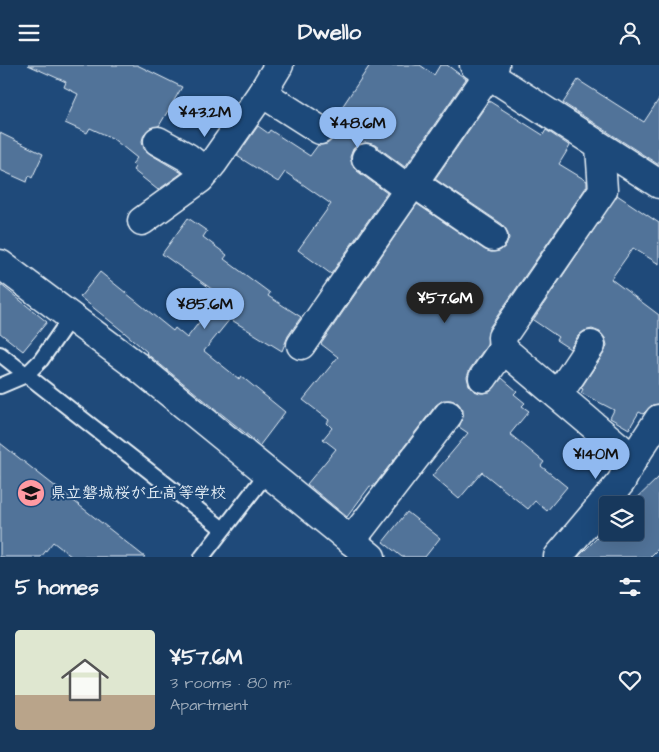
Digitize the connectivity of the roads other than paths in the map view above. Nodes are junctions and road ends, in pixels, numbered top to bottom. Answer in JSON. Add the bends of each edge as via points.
{"nodes":[{"id":1,"x":279,"y":65,"type":"edge"},
{"id":2,"x":486,"y":68,"type":"edge"},
{"id":3,"x":262,"y":93,"type":"junction"},
{"id":4,"x":320,"y":130,"type":"dead end"},
{"id":5,"x":158,"y":141,"type":"dead end"},
{"id":6,"x":600,"y":147,"type":"junction"},
{"id":7,"x":366,"y":158,"type":"dead end"},
{"id":8,"x":206,"y":172,"type":"junction"},
{"id":9,"x":659,"y":184,"type":"edge"},
{"id":10,"x":412,"y":185,"type":"junction"},
{"id":11,"x":142,"y":221,"type":"dead end"},
{"id":12,"x":493,"y":237,"type":"dead end"},
{"id":13,"x":0,"y":264,"type":"edge"},
{"id":14,"x":71,"y":317,"type":"junction"},
{"id":15,"x":301,"y":345,"type":"dead end"},
{"id":16,"x":591,"y":345,"type":"dead end"},
{"id":17,"x":503,"y":349,"type":"junction"},
{"id":18,"x":0,"y":355,"type":"edge"},
{"id":19,"x":26,"y":375,"type":"junction"},
{"id":20,"x":483,"y":378,"type":"dead end"},
{"id":21,"x":0,"y":387,"type":"edge"},
{"id":22,"x":558,"y":395,"type":"junction"},
{"id":23,"x":448,"y":415,"type":"dead end"},
{"id":24,"x":659,"y":419,"type":"edge"},
{"id":25,"x":633,"y":459,"type":"junction"},
{"id":26,"x":267,"y":473,"type":"junction"},
{"id":27,"x":223,"y":529,"type":"junction"},
{"id":28,"x":361,"y":549,"type":"edge"},
{"id":29,"x":202,"y":557,"type":"edge"},
{"id":30,"x":558,"y":557,"type":"edge"}],
"edges":[{"from":1,"to":3,"type":"street"},
{"from":2,"to":6,"type":"street"},
{"from":2,"to":10,"type":"street"},
{"from":3,"to":4,"type":"street"},
{"from":3,"to":8,"type":"street"},
{"from":5,"to":8,"type":"street"},
{"from":6,"to":9,"type":"street"},
{"from":6,"to":17,"type":"street","via":[[604,190],[502,337]]},
{"from":7,"to":10,"type":"street","via":[[400,183]]},
{"from":8,"to":11,"type":"street"},
{"from":10,"to":12,"type":"street"},
{"from":10,"to":15,"type":"street"},
{"from":13,"to":14,"type":"street"},
{"from":14,"to":19,"type":"lane","via":[[41,360]]},
{"from":14,"to":26,"type":"street","via":[[138,367]]},
{"from":16,"to":22,"type":"street"},
{"from":17,"to":20,"type":"street"},
{"from":17,"to":22,"type":"street"},
{"from":18,"to":19,"type":"lane"},
{"from":19,"to":21,"type":"lane"},
{"from":19,"to":27,"type":"lane"},
{"from":22,"to":25,"type":"street"},
{"from":23,"to":28,"type":"street"},
{"from":24,"to":25,"type":"street"},
{"from":25,"to":30,"type":"street","via":[[621,483]]},
{"from":26,"to":27,"type":"lane"},
{"from":26,"to":28,"type":"street"},
{"from":27,"to":29,"type":"lane"}]}
